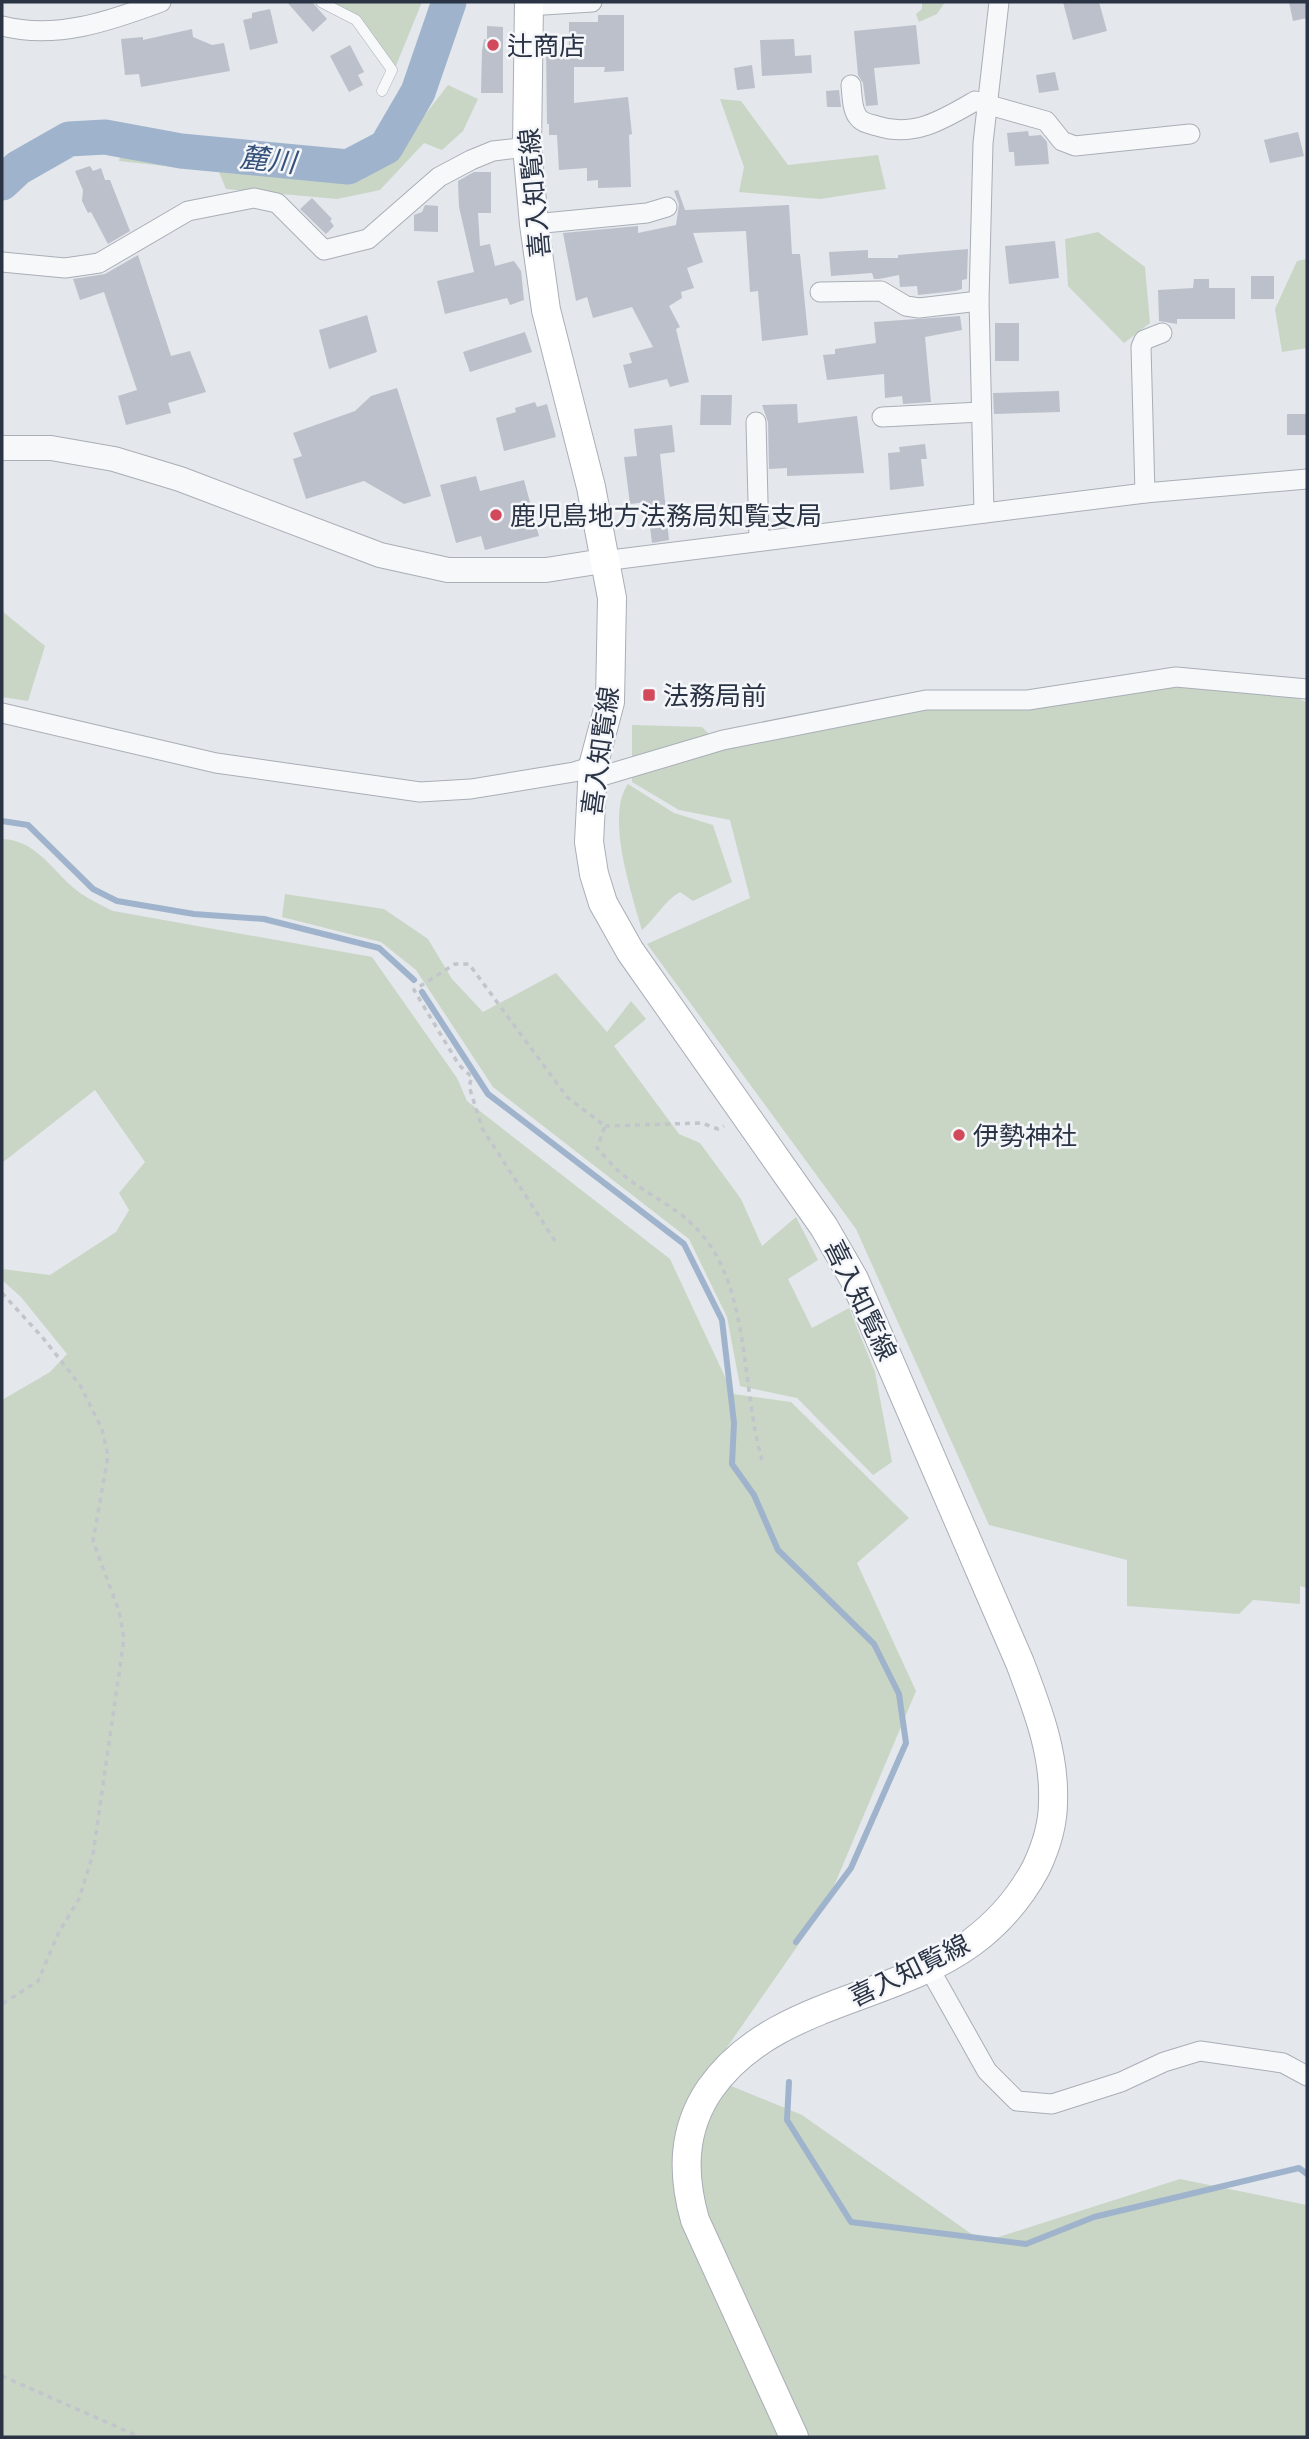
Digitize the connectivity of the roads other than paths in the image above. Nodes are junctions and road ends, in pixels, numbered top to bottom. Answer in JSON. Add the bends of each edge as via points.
{"nodes":[{"id":1,"x":161,"y":2,"type":"edge"},
{"id":2,"x":321,"y":2,"type":"edge"},
{"id":3,"x":592,"y":2,"type":"edge"},
{"id":4,"x":999,"y":2,"type":"edge"},
{"id":5,"x":529,"y":4,"type":"edge"},
{"id":6,"x":2,"y":26,"type":"edge"},
{"id":7,"x":851,"y":85,"type":"dead end"},
{"id":8,"x":382,"y":91,"type":"dead end"},
{"id":9,"x":988,"y":102,"type":"junction"},
{"id":10,"x":1190,"y":134,"type":"dead end"},
{"id":11,"x":527,"y":147,"type":"junction"},
{"id":12,"x":667,"y":207,"type":"dead end"},
{"id":13,"x":534,"y":224,"type":"junction"},
{"id":14,"x":2,"y":262,"type":"edge"},
{"id":15,"x":820,"y":292,"type":"dead end"},
{"id":16,"x":979,"y":301,"type":"junction"},
{"id":17,"x":1162,"y":333,"type":"dead end"},
{"id":18,"x":981,"y":412,"type":"junction"},
{"id":19,"x":882,"y":417,"type":"dead end"},
{"id":20,"x":756,"y":422,"type":"dead end"},
{"id":21,"x":2,"y":448,"type":"edge"},
{"id":22,"x":1307,"y":479,"type":"edge"},
{"id":23,"x":1145,"y":493,"type":"junction"},
{"id":24,"x":984,"y":513,"type":"junction"},
{"id":25,"x":759,"y":541,"type":"junction"},
{"id":26,"x":603,"y":561,"type":"junction"},
{"id":27,"x":1307,"y":688,"type":"edge"},
{"id":28,"x":2,"y":713,"type":"edge"},
{"id":29,"x":593,"y":773,"type":"junction"},
{"id":30,"x":928,"y":1966,"type":"junction"},
{"id":31,"x":1307,"y":2076,"type":"edge"},
{"id":32,"x":794,"y":2437,"type":"edge"}],
"edges":[{"from":1,"to":6,"type":"street","via":[[88,28],[17,30]]},
{"from":2,"to":8,"type":"lane","via":[[356,20],[392,70]]},
{"from":3,"to":5,"type":"street"},
{"from":4,"to":9,"type":"street"},
{"from":5,"to":11,"type":"main road","name":"喜入知覧線"},
{"from":7,"to":9,"type":"street","via":[[855,114],[885,128],[925,126],[975,101]]},
{"from":9,"to":10,"type":"street","via":[[1046,121],[1062,141],[1075,146]]},
{"from":9,"to":16,"type":"street"},
{"from":11,"to":13,"type":"main road","name":"喜入知覧線"},
{"from":11,"to":14,"type":"street","via":[[493,151],[471,160],[439,177],[368,239],[324,250],[277,203],[254,198],[188,211],[99,262],[65,268]]},
{"from":12,"to":13,"type":"street"},
{"from":13,"to":26,"type":"main road","name":"喜入知覧線","via":[[546,310],[591,487]]},
{"from":15,"to":16,"type":"street","via":[[881,291],[919,308]]},
{"from":16,"to":18,"type":"street"},
{"from":17,"to":23,"type":"street","via":[[1143,340],[1141,347]]},
{"from":18,"to":19,"type":"street"},
{"from":18,"to":24,"type":"street"},
{"from":20,"to":25,"type":"street"},
{"from":21,"to":26,"type":"street","via":[[51,448],[114,459],[380,555],[447,570],[546,570]]},
{"from":22,"to":23,"type":"street"},
{"from":23,"to":24,"type":"street"},
{"from":24,"to":25,"type":"street"},
{"from":25,"to":26,"type":"street"},
{"from":26,"to":29,"type":"main road","name":"喜入知覧線","via":[[612,598],[610,702]]},
{"from":27,"to":29,"type":"street","via":[[1176,677],[1028,700],[926,700],[723,740]]},
{"from":28,"to":29,"type":"street","via":[[216,763],[420,792]]},
{"from":29,"to":30,"type":"main road","name":"喜入知覧線","via":[[589,842],[603,903],[629,951],[748,1115],[854,1279],[1020,1663],[1048,1747],[1054,1802],[1050,1835],[1026,1887],[969,1945]]},
{"from":30,"to":31,"type":"street","via":[[986,2071],[1017,2101],[1052,2104],[1200,2051],[1283,2063]]},
{"from":30,"to":32,"type":"main road","name":"喜入知覧線","via":[[751,2045],[707,2093],[690,2131],[686,2188],[695,2220]]}]}
